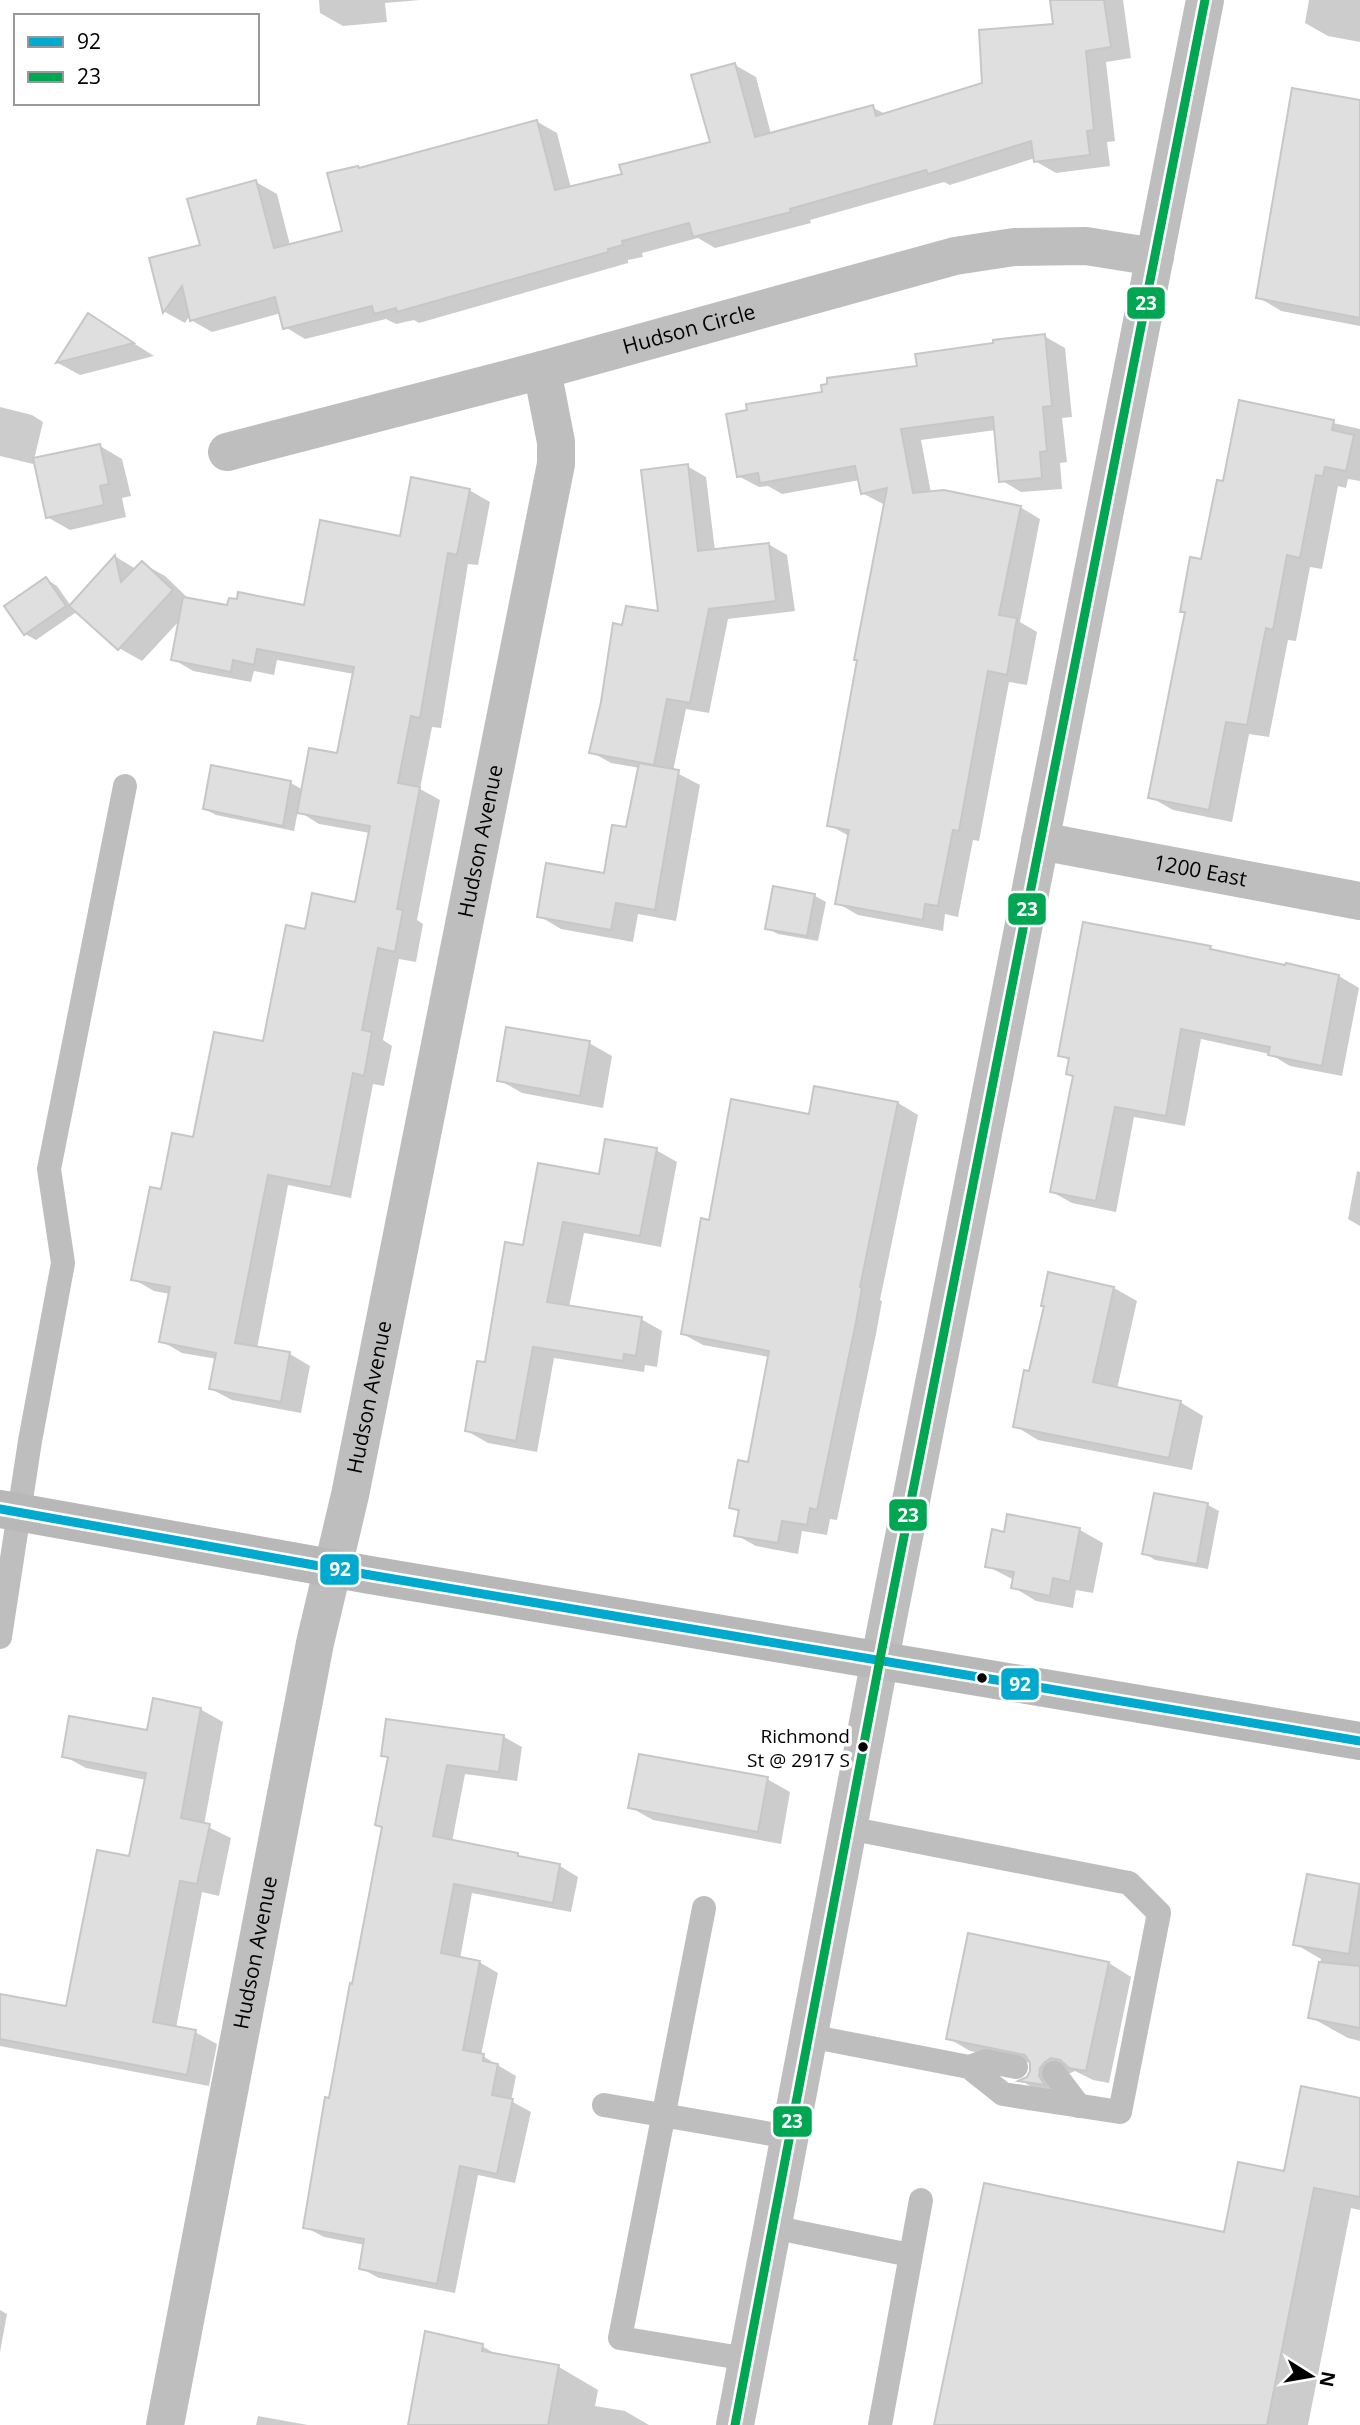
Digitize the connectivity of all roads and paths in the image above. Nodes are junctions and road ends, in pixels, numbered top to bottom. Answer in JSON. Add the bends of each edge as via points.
{"nodes":[{"id":1,"x":1205,"y":0,"type":"edge"},
{"id":2,"x":1154,"y":257,"type":"junction"},
{"id":3,"x":542,"y":370,"type":"junction"},
{"id":4,"x":227,"y":452,"type":"dead end"},
{"id":5,"x":125,"y":786,"type":"dead end"},
{"id":6,"x":1040,"y":841,"type":"junction"},
{"id":7,"x":1360,"y":901,"type":"edge"},
{"id":8,"x":10,"y":1511,"type":"edge"},
{"id":9,"x":332,"y":1568,"type":"junction"},
{"id":10,"x":0,"y":1637,"type":"edge"},
{"id":11,"x":880,"y":1659,"type":"junction"},
{"id":12,"x":1360,"y":1741,"type":"edge"},
{"id":13,"x":848,"y":1828,"type":"junction"},
{"id":14,"x":704,"y":1908,"type":"dead end"},
{"id":15,"x":809,"y":2036,"type":"junction"},
{"id":16,"x":969,"y":2067,"type":"junction"},
{"id":17,"x":1016,"y":2067,"type":"dead end"},
{"id":18,"x":1054,"y":2073,"type":"dead end"},
{"id":19,"x":604,"y":2105,"type":"dead end"},
{"id":20,"x":1079,"y":2106,"type":"junction"},
{"id":21,"x":662,"y":2115,"type":"junction"},
{"id":22,"x":789,"y":2137,"type":"junction"},
{"id":23,"x":921,"y":2200,"type":"dead end"},
{"id":24,"x":772,"y":2227,"type":"junction"},
{"id":25,"x":910,"y":2255,"type":"junction"},
{"id":26,"x":747,"y":2359,"type":"junction"},
{"id":27,"x":165,"y":2425,"type":"edge"},
{"id":28,"x":735,"y":2425,"type":"edge"},
{"id":29,"x":880,"y":2425,"type":"edge"}],
"edges":[{"from":1,"to":2,"type":"street"},
{"from":2,"to":3,"type":"street","name":"Hudson Circle","via":[[1086,246],[1014,247],[955,256]]},
{"from":2,"to":6,"type":"street"},
{"from":3,"to":4,"type":"street","name":"Hudson Circle"},
{"from":3,"to":9,"type":"street","name":"Hudson Avenue","via":[[556,464]]},
{"from":5,"to":8,"type":"lane","via":[[49,1169],[63,1263],[30,1441]]},
{"from":6,"to":7,"type":"street","name":"1200 East"},
{"from":6,"to":11,"type":"street"},
{"from":8,"to":9,"type":"main road"},
{"from":8,"to":10,"type":"lane"},
{"from":9,"to":11,"type":"main road"},
{"from":9,"to":27,"type":"street","name":"Hudson Avenue"},
{"from":11,"to":12,"type":"main road"},
{"from":11,"to":13,"type":"street"},
{"from":13,"to":15,"type":"street"},
{"from":13,"to":20,"type":"lane","via":[[1129,1883],[1159,1913],[1120,2112]]},
{"from":14,"to":21,"type":"lane"},
{"from":15,"to":16,"type":"lane"},
{"from":15,"to":22,"type":"street"},
{"from":16,"to":17,"type":"lane","via":[[986,2061]]},
{"from":16,"to":20,"type":"lane","via":[[1003,2094]]},
{"from":18,"to":20,"type":"lane"},
{"from":19,"to":21,"type":"lane"},
{"from":21,"to":22,"type":"lane"},
{"from":21,"to":26,"type":"lane","via":[[620,2338]]},
{"from":22,"to":24,"type":"street"},
{"from":23,"to":25,"type":"lane"},
{"from":24,"to":25,"type":"lane"},
{"from":24,"to":26,"type":"street"},
{"from":25,"to":29,"type":"lane"},
{"from":26,"to":28,"type":"street"}]}
